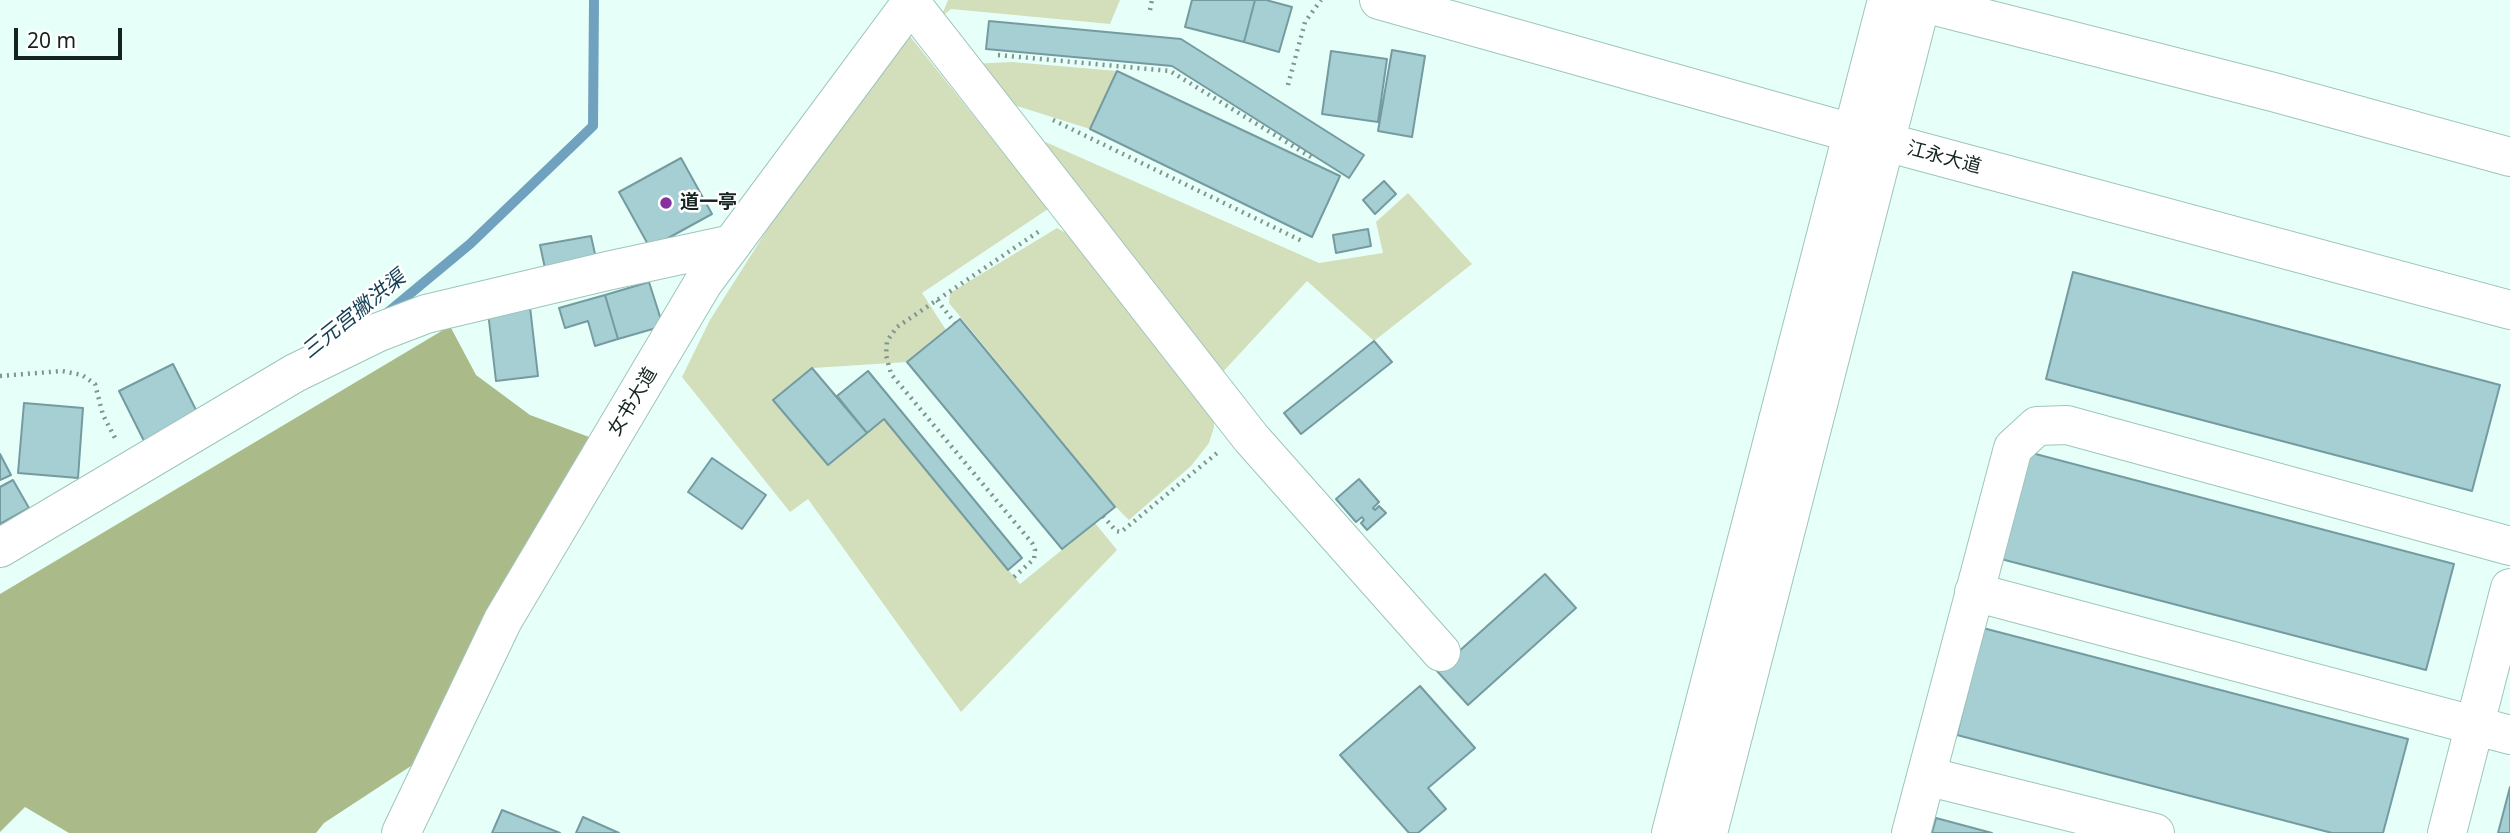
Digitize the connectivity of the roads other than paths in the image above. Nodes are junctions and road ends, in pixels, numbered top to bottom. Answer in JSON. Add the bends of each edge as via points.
{"nodes":[{"id":1,"x":1379,"y":0,"type":"edge"},
{"id":2,"x":912,"y":1,"type":"edge"},
{"id":3,"x":1907,"y":1,"type":"edge"},
{"id":4,"x":1869,"y":138,"type":"junction"},
{"id":5,"x":2510,"y":157,"type":"edge"},
{"id":6,"x":732,"y":244,"type":"junction"},
{"id":7,"x":2510,"y":310,"type":"edge"},
{"id":8,"x":2510,"y":546,"type":"edge"},
{"id":9,"x":0,"y":548,"type":"edge"},
{"id":10,"x":2510,"y":587,"type":"edge"},
{"id":11,"x":1974,"y":592,"type":"junction"},
{"id":12,"x":1441,"y":652,"type":"dead end"},
{"id":13,"x":2492,"y":730,"type":"edge"},
{"id":14,"x":1926,"y":776,"type":"junction"},
{"id":15,"x":401,"y":833,"type":"edge"},
{"id":16,"x":1671,"y":833,"type":"edge"},
{"id":17,"x":1708,"y":833,"type":"edge"},
{"id":18,"x":1911,"y":833,"type":"edge"},
{"id":19,"x":2155,"y":833,"type":"edge"},
{"id":20,"x":2447,"y":833,"type":"edge"}],
"edges":[{"from":1,"to":4,"type":"main road","name":"江永大道"},
{"from":2,"to":6,"type":"main road","name":"女书大道"},
{"from":2,"to":12,"type":"main road","via":[[1247,434]]},
{"from":3,"to":4,"type":"main road"},
{"from":3,"to":5,"type":"main road","via":[[2273,92]]},
{"from":4,"to":7,"type":"main road","name":"江永大道"},
{"from":4,"to":16,"type":"main road"},
{"from":4,"to":17,"type":"main road"},
{"from":6,"to":9,"type":"main road","via":[[426,314],[379,332],[295,373]]},
{"from":6,"to":15,"type":"main road","name":"女书大道","via":[[703,283],[503,620]]},
{"from":8,"to":11,"type":"main road","via":[[2067,425],[2037,426],[2012,448]]},
{"from":10,"to":13,"type":"main road"},
{"from":11,"to":13,"type":"main road"},
{"from":11,"to":14,"type":"main road"},
{"from":13,"to":20,"type":"main road"},
{"from":14,"to":18,"type":"main road"},
{"from":14,"to":19,"type":"main road"}]}
